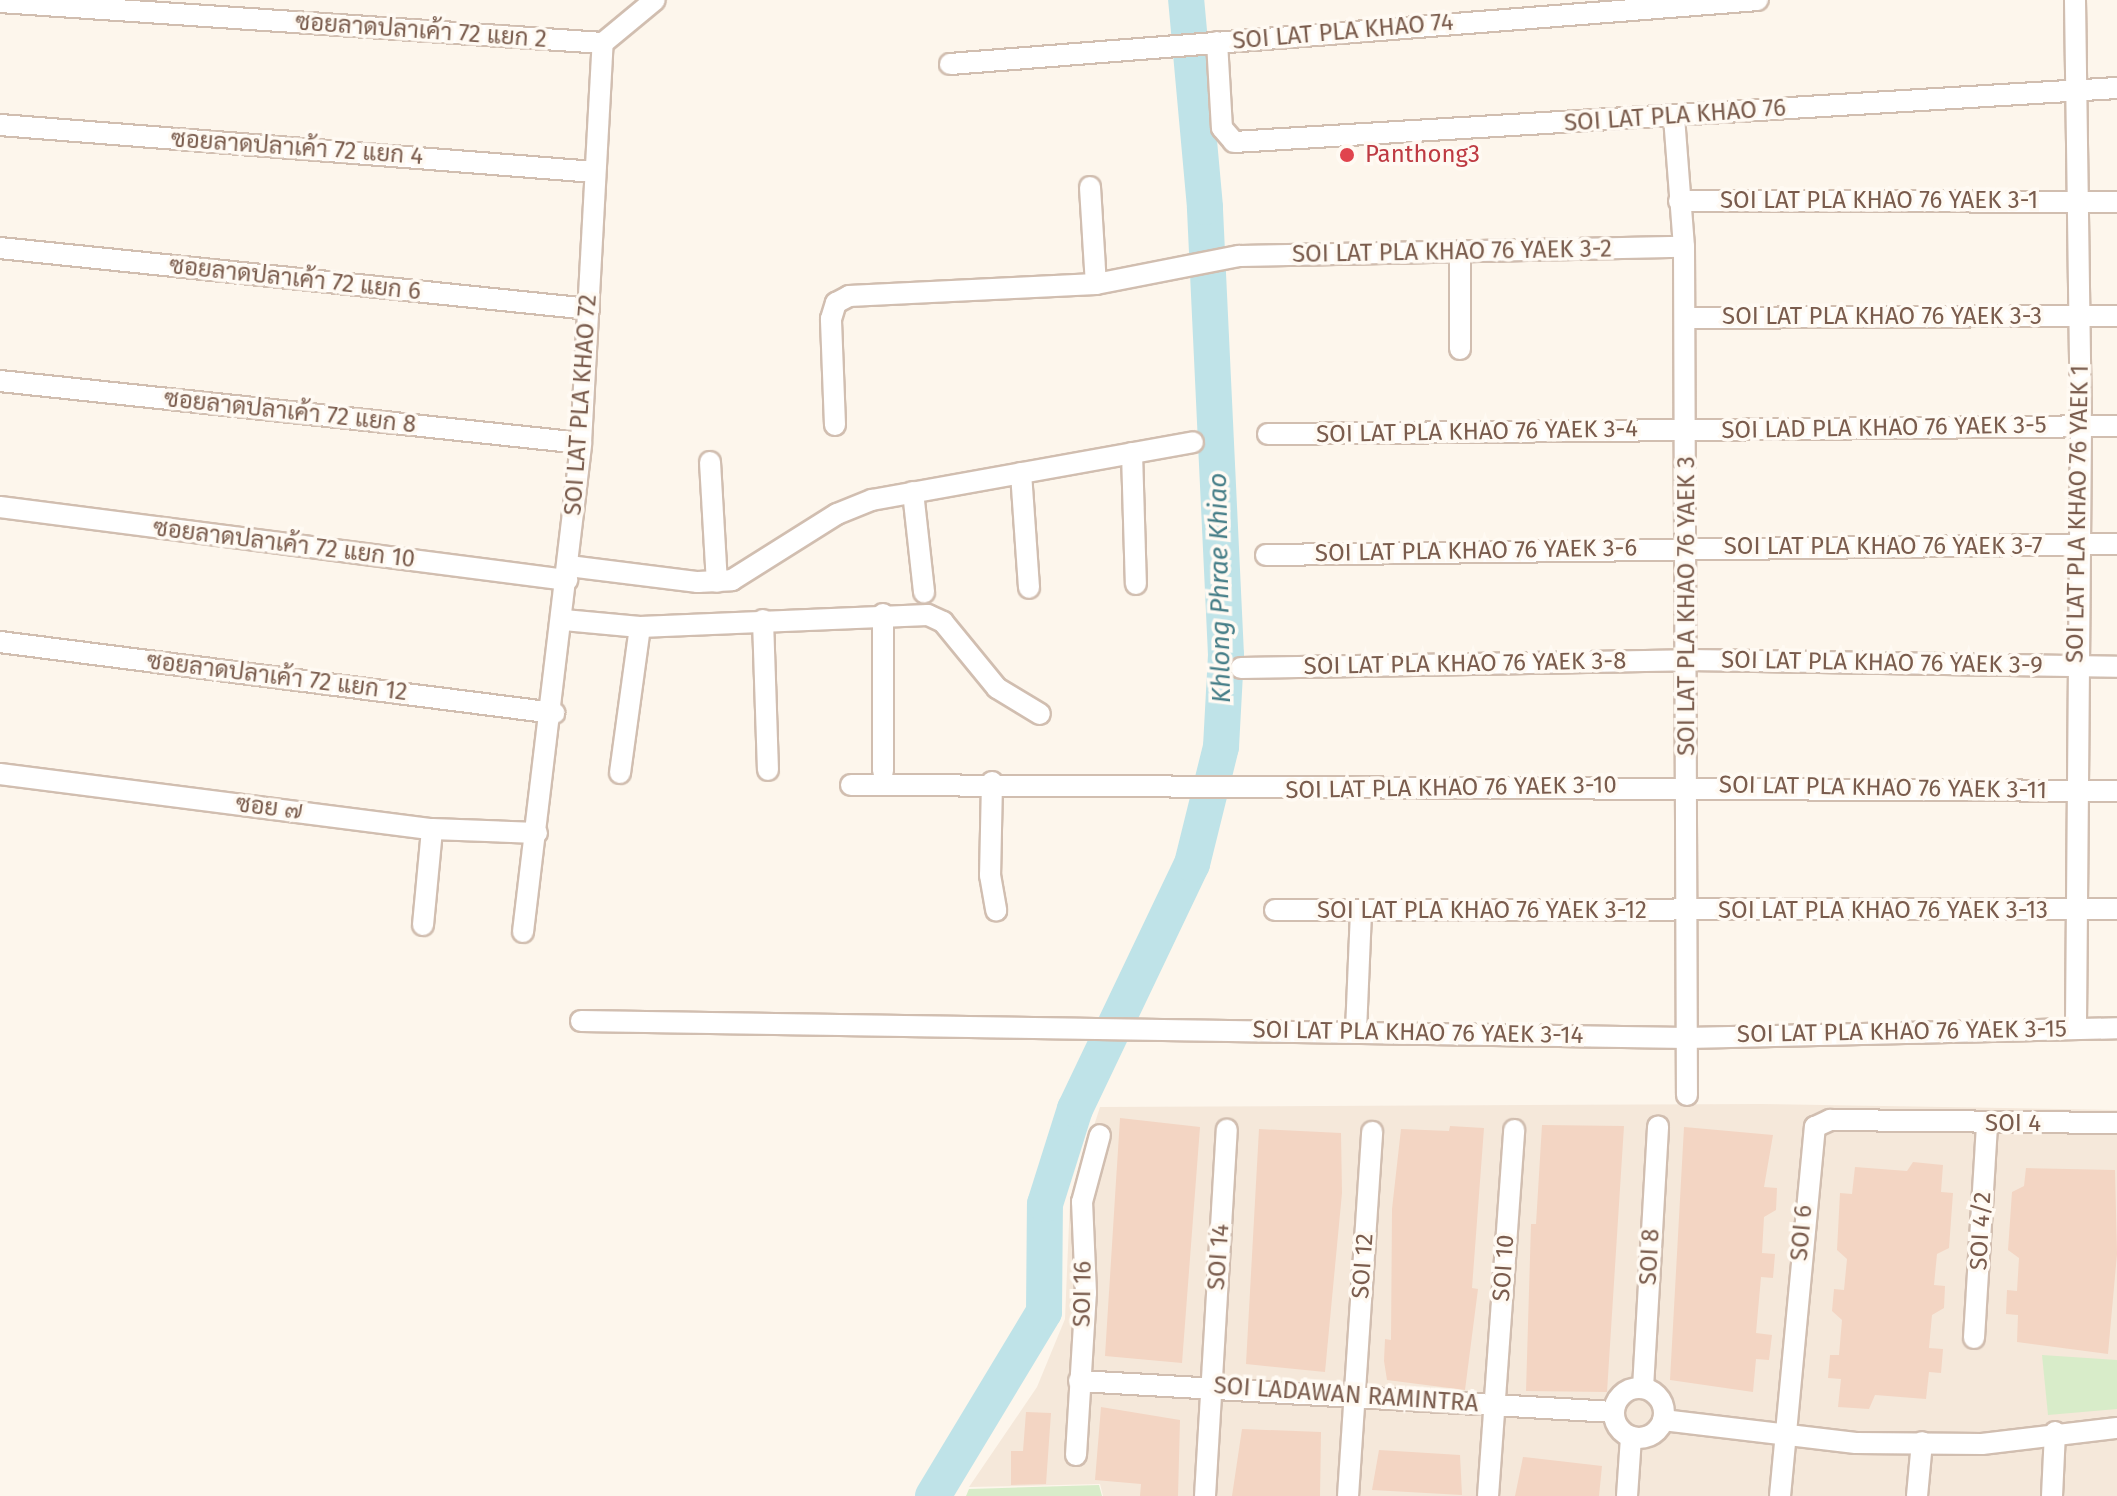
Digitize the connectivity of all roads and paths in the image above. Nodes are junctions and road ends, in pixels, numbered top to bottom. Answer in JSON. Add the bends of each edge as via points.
{"nodes":[{"id":1,"x":655,"y":0,"type":"edge"},
{"id":2,"x":1757,"y":0,"type":"edge"},
{"id":3,"x":2075,"y":0,"type":"edge"},
{"id":4,"x":0,"y":2,"type":"edge"},
{"id":5,"x":603,"y":43,"type":"junction"},
{"id":6,"x":1197,"y":44,"type":"junction"},
{"id":7,"x":950,"y":64,"type":"dead end"},
{"id":8,"x":2117,"y":88,"type":"edge"},
{"id":9,"x":2079,"y":90,"type":"junction"},
{"id":10,"x":1674,"y":117,"type":"junction"},
{"id":11,"x":0,"y":125,"type":"edge"},
{"id":12,"x":595,"y":172,"type":"junction"},
{"id":13,"x":1090,"y":187,"type":"dead end"},
{"id":14,"x":1679,"y":201,"type":"junction"},
{"id":15,"x":2079,"y":202,"type":"junction"},
{"id":16,"x":2117,"y":202,"type":"edge"},
{"id":17,"x":1684,"y":247,"type":"junction"},
{"id":18,"x":0,"y":248,"type":"edge"},
{"id":19,"x":1460,"y":252,"type":"junction"},
{"id":20,"x":1096,"y":284,"type":"junction"},
{"id":21,"x":589,"y":309,"type":"junction"},
{"id":22,"x":2117,"y":316,"type":"edge"},
{"id":23,"x":2080,"y":317,"type":"junction"},
{"id":24,"x":1685,"y":318,"type":"junction"},
{"id":25,"x":1460,"y":349,"type":"dead end"},
{"id":26,"x":0,"y":381,"type":"edge"},
{"id":27,"x":835,"y":425,"type":"dead end"},
{"id":28,"x":2081,"y":426,"type":"junction"},
{"id":29,"x":2117,"y":426,"type":"edge"},
{"id":30,"x":1687,"y":430,"type":"junction"},
{"id":31,"x":1268,"y":434,"type":"dead end"},
{"id":32,"x":1193,"y":442,"type":"dead end"},
{"id":33,"x":581,"y":443,"type":"junction"},
{"id":34,"x":1132,"y":453,"type":"junction"},
{"id":35,"x":710,"y":462,"type":"dead end"},
{"id":36,"x":1021,"y":473,"type":"junction"},
{"id":37,"x":913,"y":492,"type":"junction"},
{"id":38,"x":0,"y":507,"type":"edge"},
{"id":39,"x":2117,"y":544,"type":"edge"},
{"id":40,"x":2080,"y":546,"type":"junction"},
{"id":41,"x":1686,"y":548,"type":"junction"},
{"id":42,"x":1266,"y":555,"type":"dead end"},
{"id":43,"x":568,"y":573,"type":"junction"},
{"id":44,"x":717,"y":582,"type":"junction"},
{"id":45,"x":1136,"y":584,"type":"dead end"},
{"id":46,"x":1029,"y":588,"type":"dead end"},
{"id":47,"x":924,"y":592,"type":"dead end"},
{"id":48,"x":883,"y":614,"type":"junction"},
{"id":49,"x":564,"y":620,"type":"junction"},
{"id":50,"x":763,"y":620,"type":"junction"},
{"id":51,"x":640,"y":627,"type":"junction"},
{"id":52,"x":0,"y":642,"type":"edge"},
{"id":53,"x":1688,"y":660,"type":"junction"},
{"id":54,"x":2076,"y":667,"type":"junction"},
{"id":55,"x":2117,"y":667,"type":"edge"},
{"id":56,"x":1241,"y":668,"type":"dead end"},
{"id":57,"x":554,"y":713,"type":"junction"},
{"id":58,"x":1040,"y":714,"type":"dead end"},
{"id":59,"x":768,"y":770,"type":"dead end"},
{"id":60,"x":883,"y":771,"type":"dead end"},
{"id":61,"x":620,"y":773,"type":"dead end"},
{"id":62,"x":0,"y":774,"type":"edge"},
{"id":63,"x":992,"y":782,"type":"junction"},
{"id":64,"x":851,"y":785,"type":"dead end"},
{"id":65,"x":1686,"y":785,"type":"junction"},
{"id":66,"x":2117,"y":791,"type":"edge"},
{"id":67,"x":2080,"y":792,"type":"junction"},
{"id":68,"x":432,"y":829,"type":"junction"},
{"id":69,"x":537,"y":833,"type":"junction"},
{"id":70,"x":2117,"y":909,"type":"edge"},
{"id":71,"x":996,"y":910,"type":"dead end"},
{"id":72,"x":1275,"y":910,"type":"dead end"},
{"id":73,"x":1361,"y":910,"type":"junction"},
{"id":74,"x":2077,"y":910,"type":"junction"},
{"id":75,"x":1689,"y":912,"type":"junction"},
{"id":76,"x":423,"y":925,"type":"dead end"},
{"id":77,"x":523,"y":932,"type":"dead end"},
{"id":78,"x":581,"y":1021,"type":"dead end"},
{"id":79,"x":2076,"y":1028,"type":"junction"},
{"id":80,"x":2117,"y":1028,"type":"edge"},
{"id":81,"x":1356,"y":1031,"type":"junction"},
{"id":82,"x":1687,"y":1038,"type":"junction"},
{"id":83,"x":1687,"y":1095,"type":"dead end"},
{"id":84,"x":1909,"y":1122,"type":"joint"},
{"id":85,"x":2117,"y":1123,"type":"edge"},
{"id":86,"x":1987,"y":1125,"type":"junction"},
{"id":87,"x":1658,"y":1126,"type":"dead end"},
{"id":88,"x":1227,"y":1130,"type":"dead end"},
{"id":89,"x":1514,"y":1130,"type":"dead end"},
{"id":90,"x":1372,"y":1132,"type":"dead end"},
{"id":91,"x":1100,"y":1135,"type":"dead end"},
{"id":92,"x":1974,"y":1338,"type":"dead end"},
{"id":93,"x":1079,"y":1381,"type":"junction"},
{"id":94,"x":1211,"y":1384,"type":"junction"},
{"id":95,"x":1643,"y":1388,"type":"junction"},
{"id":96,"x":1354,"y":1400,"type":"junction"},
{"id":97,"x":1494,"y":1407,"type":"junction"},
{"id":98,"x":1614,"y":1412,"type":"junction"},
{"id":99,"x":1663,"y":1420,"type":"junction"},
{"id":100,"x":2117,"y":1428,"type":"edge"},
{"id":101,"x":2055,"y":1432,"type":"junction"},
{"id":102,"x":1786,"y":1436,"type":"junction"},
{"id":103,"x":1631,"y":1437,"type":"junction"},
{"id":104,"x":1922,"y":1442,"type":"junction"},
{"id":105,"x":1076,"y":1455,"type":"dead end"},
{"id":106,"x":1205,"y":1496,"type":"edge"},
{"id":107,"x":1348,"y":1496,"type":"edge"},
{"id":108,"x":1488,"y":1496,"type":"edge"},
{"id":109,"x":1627,"y":1496,"type":"edge"},
{"id":110,"x":1780,"y":1496,"type":"edge"},
{"id":111,"x":1917,"y":1496,"type":"edge"},
{"id":112,"x":2052,"y":1496,"type":"edge"}],
"edges":[{"from":1,"to":5,"type":"street"},
{"from":2,"to":6,"type":"street","name":"SOI LAT PLA KHAO 74"},
{"from":3,"to":9,"type":"street","name":"SOI LAT PLA KHAO 76 YAEK 1"},
{"from":4,"to":5,"type":"street","name":"ซอยลาดปลาเค้า 72 แยก 2"},
{"from":5,"to":12,"type":"street","name":"SOI LAT PLA KHAO 72"},
{"from":6,"to":7,"type":"street","name":"SOI LAT PLA KHAO 74"},
{"from":6,"to":10,"type":"street","name":"SOI LAT PLA KHAO 76","via":[[1222,128],[1234,142]]},
{"from":8,"to":9,"type":"street","name":"SOI LAT PLA KHAO 76"},
{"from":9,"to":10,"type":"street","name":"SOI LAT PLA KHAO 76"},
{"from":9,"to":15,"type":"street","name":"SOI LAT PLA KHAO 76 YAEK 1"},
{"from":10,"to":14,"type":"street","name":"SOI LAT PLA KHAO 76 YAEK 3"},
{"from":11,"to":12,"type":"street","name":"ซอยลาดปลาเค้า 72 แยก 4"},
{"from":12,"to":21,"type":"street","name":"SOI LAT PLA KHAO 72"},
{"from":13,"to":20,"type":"street"},
{"from":14,"to":15,"type":"street","name":"SOI LAT PLA KHAO 76 YAEK 3-1"},
{"from":14,"to":17,"type":"street","name":"SOI LAT PLA KHAO 76 YAEK 3"},
{"from":15,"to":16,"type":"street","name":"SOI LAT PLA KHAO 76 YAEK 3-1"},
{"from":15,"to":23,"type":"street","name":"SOI LAT PLA KHAO 76 YAEK 1"},
{"from":17,"to":19,"type":"street","name":"SOI LAT PLA KHAO 76 YAEK 3-2"},
{"from":17,"to":24,"type":"street","name":"SOI LAT PLA KHAO 76 YAEK 3"},
{"from":18,"to":21,"type":"street","name":"ซอยลาดปลาเค้า 72 แยก 6"},
{"from":19,"to":20,"type":"street","name":"SOI LAT PLA KHAO 76 YAEK 3-2","via":[[1221,258]]},
{"from":19,"to":25,"type":"street"},
{"from":20,"to":27,"type":"street","name":"SOI LAT PLA KHAO 76 YAEK 3-2","via":[[849,296],[836,303],[831,319]]},
{"from":21,"to":33,"type":"street","name":"SOI LAT PLA KHAO 72"},
{"from":22,"to":23,"type":"street","name":"SOI LAT PLA KHAO 76 YAEK 3-3"},
{"from":23,"to":24,"type":"street","name":"SOI LAT PLA KHAO 76 YAEK 3-3"},
{"from":23,"to":28,"type":"street","name":"SOI LAT PLA KHAO 76 YAEK 1"},
{"from":24,"to":30,"type":"street","name":"SOI LAT PLA KHAO 76 YAEK 3"},
{"from":26,"to":33,"type":"street","name":"ซอยลาดปลาเค้า 72 แยก 8"},
{"from":28,"to":29,"type":"street","name":"SOI LAD PLA KHAO 76 YAEK 3-5"},
{"from":28,"to":30,"type":"street","name":"SOI LAD PLA KHAO 76 YAEK 3-5"},
{"from":28,"to":40,"type":"street","name":"SOI LAT PLA KHAO 76 YAEK 1"},
{"from":30,"to":31,"type":"street","name":"SOI LAT PLA KHAO 76 YAEK 3-4"},
{"from":30,"to":41,"type":"street","name":"SOI LAT PLA KHAO 76 YAEK 3"},
{"from":32,"to":34,"type":"street"},
{"from":33,"to":43,"type":"street","name":"SOI LAT PLA KHAO 72"},
{"from":34,"to":36,"type":"street"},
{"from":34,"to":45,"type":"street"},
{"from":35,"to":44,"type":"street"},
{"from":36,"to":37,"type":"street"},
{"from":36,"to":46,"type":"street"},
{"from":37,"to":44,"type":"street","via":[[853,506],[747,574]]},
{"from":37,"to":47,"type":"street"},
{"from":38,"to":43,"type":"street","name":"ซอยลาดปลาเค้า 72 แยก 10"},
{"from":39,"to":40,"type":"street","name":"SOI LAT PLA KHAO 76 YAEK 3-7"},
{"from":40,"to":41,"type":"street","name":"SOI LAT PLA KHAO 76 YAEK 3-7"},
{"from":40,"to":54,"type":"street","name":"SOI LAT PLA KHAO 76 YAEK 1"},
{"from":41,"to":42,"type":"street","name":"SOI LAT PLA KHAO 76 YAEK 3-6"},
{"from":41,"to":53,"type":"street","name":"SOI LAT PLA KHAO 76 YAEK 3"},
{"from":43,"to":44,"type":"street","name":"ซอยลาดปลาเค้า 72 แยก 10"},
{"from":43,"to":49,"type":"street","name":"SOI LAT PLA KHAO 72"},
{"from":48,"to":50,"type":"street"},
{"from":48,"to":58,"type":"street","via":[[943,622],[997,688]]},
{"from":48,"to":60,"type":"street"},
{"from":49,"to":51,"type":"street"},
{"from":49,"to":57,"type":"street","name":"SOI LAT PLA KHAO 72"},
{"from":50,"to":51,"type":"street"},
{"from":50,"to":59,"type":"street"},
{"from":51,"to":61,"type":"street"},
{"from":52,"to":57,"type":"street","name":"ซอยลาดปลาเค้า 72 แยก 12"},
{"from":53,"to":54,"type":"street","name":"SOI LAT PLA KHAO 76 YAEK 3-9"},
{"from":53,"to":56,"type":"street","name":"SOI LAT PLA KHAO 76 YAEK 3-8"},
{"from":53,"to":65,"type":"street","name":"SOI LAT PLA KHAO 76 YAEK 3"},
{"from":54,"to":55,"type":"street","name":"SOI LAT PLA KHAO 76 YAEK 3-9"},
{"from":54,"to":67,"type":"street","name":"SOI LAT PLA KHAO 76 YAEK 1"},
{"from":57,"to":69,"type":"street","name":"SOI LAT PLA KHAO 72"},
{"from":62,"to":68,"type":"street","name":"ซอย ๗"},
{"from":63,"to":64,"type":"street","name":"SOI LAT PLA KHAO 76 YAEK 3-10"},
{"from":63,"to":65,"type":"street","name":"SOI LAT PLA KHAO 76 YAEK 3-10","via":[[1215,791]]},
{"from":63,"to":71,"type":"street","via":[[990,875]]},
{"from":65,"to":67,"type":"street","name":"SOI LAT PLA KHAO 76 YAEK 3-11"},
{"from":65,"to":75,"type":"street","name":"SOI LAT PLA KHAO 76 YAEK 3"},
{"from":66,"to":67,"type":"street","name":"SOI LAT PLA KHAO 76 YAEK 3-11"},
{"from":67,"to":74,"type":"street","name":"SOI LAT PLA KHAO 76 YAEK 1"},
{"from":68,"to":69,"type":"street","name":"ซอย ๗"},
{"from":68,"to":76,"type":"street"},
{"from":69,"to":77,"type":"street","name":"SOI LAT PLA KHAO 72"},
{"from":70,"to":74,"type":"street","name":"SOI LAT PLA KHAO 76 YAEK 3-13"},
{"from":72,"to":73,"type":"street","name":"SOI LAT PLA KHAO 76 YAEK 3-12"},
{"from":73,"to":75,"type":"street","name":"SOI LAT PLA KHAO 76 YAEK 3-12"},
{"from":73,"to":81,"type":"street"},
{"from":74,"to":75,"type":"street","name":"SOI LAT PLA KHAO 76 YAEK 3-13"},
{"from":74,"to":79,"type":"street","name":"SOI LAT PLA KHAO 76 YAEK 1"},
{"from":75,"to":82,"type":"street","name":"SOI LAT PLA KHAO 76 YAEK 3"},
{"from":78,"to":81,"type":"street","name":"SOI LAT PLA KHAO 76 YAEK 3-14"},
{"from":79,"to":80,"type":"street","name":"SOI LAT PLA KHAO 76 YAEK 3-15"},
{"from":79,"to":82,"type":"street","name":"SOI LAT PLA KHAO 76 YAEK 3-15"},
{"from":81,"to":82,"type":"street","name":"SOI LAT PLA KHAO 76 YAEK 3-14"},
{"from":82,"to":83,"type":"street","name":"SOI LAT PLA KHAO 76 YAEK 3"},
{"from":84,"to":86,"type":"street","name":"SOI 4"},
{"from":84,"to":102,"type":"street","name":"SOI 6","via":[[1830,1120],[1812,1133]]},
{"from":85,"to":86,"type":"street","name":"SOI 4"},
{"from":86,"to":92,"type":"street","name":"SOI 4/2"},
{"from":87,"to":95,"type":"street","name":"SOI 8"},
{"from":88,"to":94,"type":"street","name":"SOI 14"},
{"from":89,"to":97,"type":"street","name":"SOI 10"},
{"from":90,"to":96,"type":"street","name":"SOI 12"},
{"from":91,"to":93,"type":"street","name":"SOI 16","via":[[1082,1202],[1086,1293]]},
{"from":93,"to":94,"type":"street","name":"SOI LADAWAN RAMINTRA"},
{"from":93,"to":105,"type":"street","name":"SOI 16"},
{"from":94,"to":96,"type":"street","name":"SOI LADAWAN RAMINTRA"},
{"from":94,"to":106,"type":"street","name":"SOI 14"},
{"from":95,"to":98,"type":"street","via":[[1620,1396]]},
{"from":95,"to":99,"type":"street","via":[[1662,1404]]},
{"from":96,"to":97,"type":"street","name":"SOI LADAWAN RAMINTRA"},
{"from":96,"to":107,"type":"street","name":"SOI 12"},
{"from":97,"to":98,"type":"street","name":"SOI LADAWAN RAMINTRA"},
{"from":97,"to":108,"type":"street","name":"SOI 10"},
{"from":98,"to":103,"type":"street","via":[[1618,1428]]},
{"from":99,"to":102,"type":"street"},
{"from":99,"to":103,"type":"street","via":[[1647,1437]]},
{"from":100,"to":101,"type":"street"},
{"from":101,"to":104,"type":"street","via":[[1982,1444]]},
{"from":101,"to":112,"type":"street"},
{"from":102,"to":104,"type":"street"},
{"from":102,"to":110,"type":"street","name":"SOI 6"},
{"from":103,"to":109,"type":"street"},
{"from":104,"to":111,"type":"street"}]}
